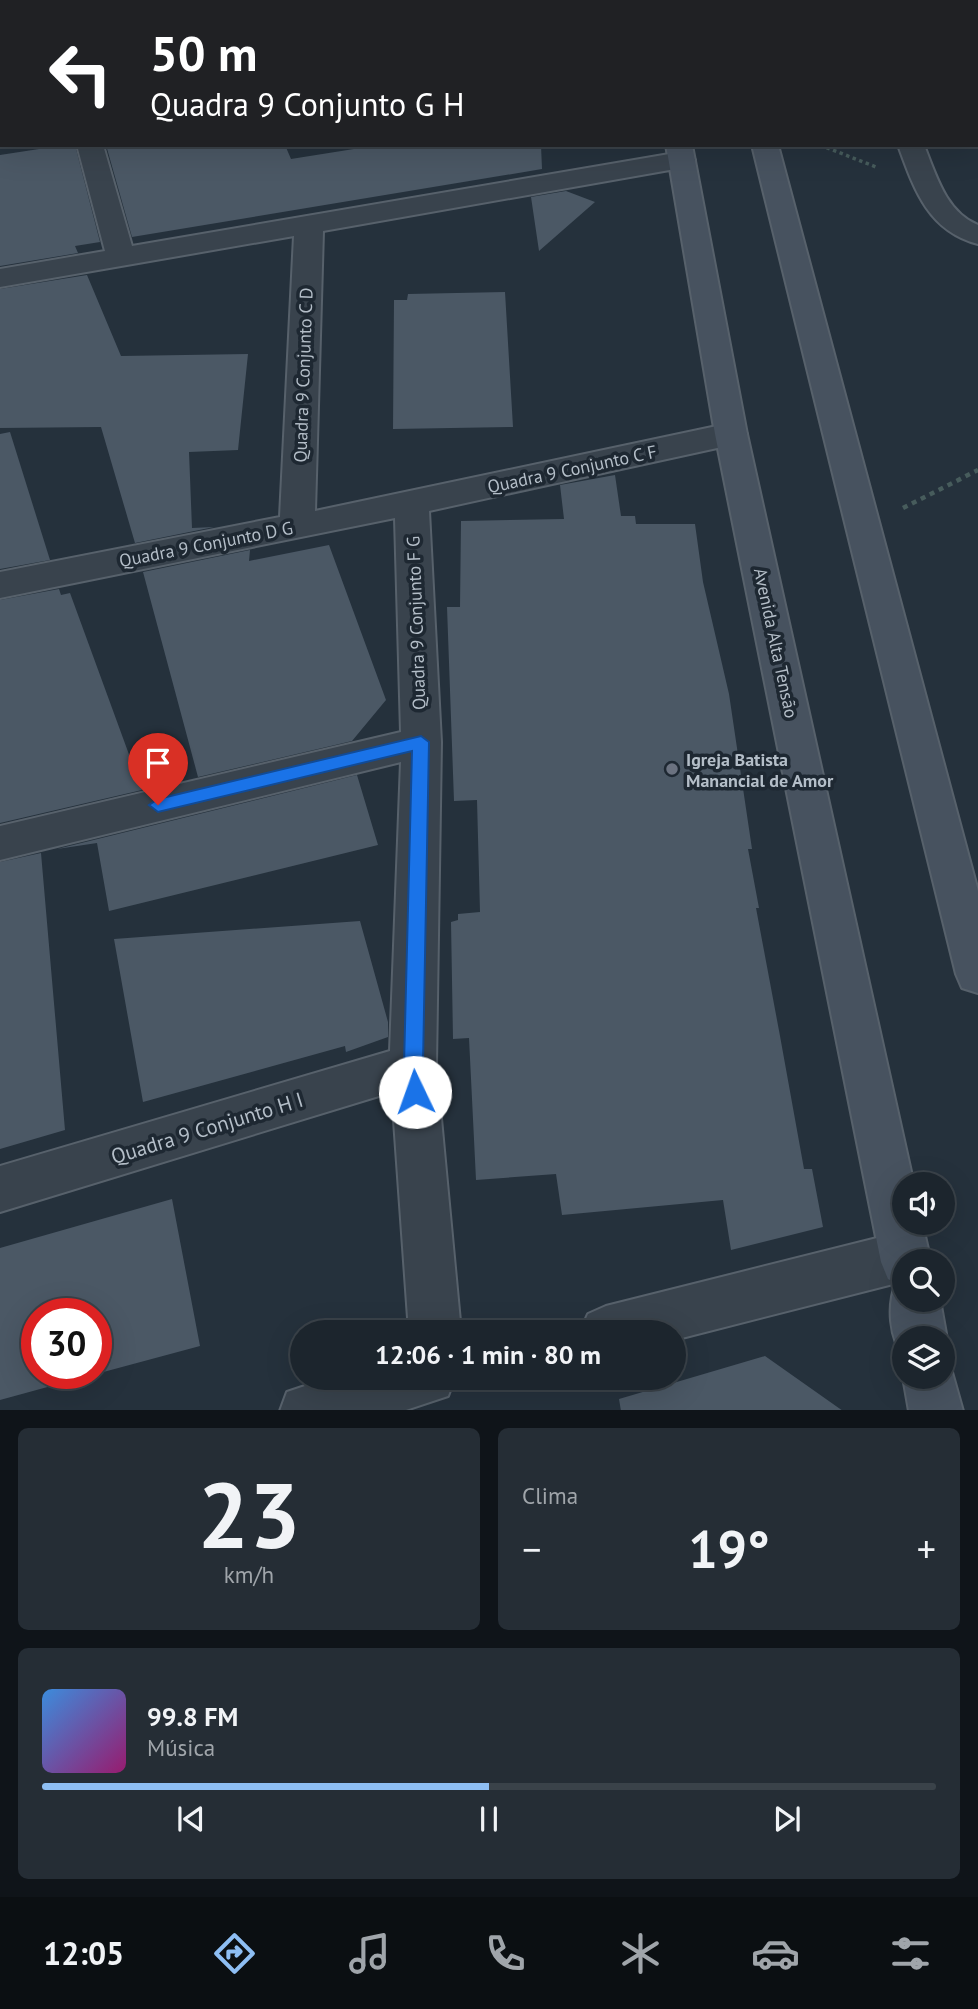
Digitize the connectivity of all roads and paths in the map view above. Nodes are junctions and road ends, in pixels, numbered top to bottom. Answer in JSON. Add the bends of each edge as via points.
{"nodes":[{"id":1,"x":91,"y":147,"type":"edge"},
{"id":2,"x":766,"y":147,"type":"edge"},
{"id":3,"x":912,"y":147,"type":"edge"},
{"id":4,"x":680,"y":153,"type":"edge"},
{"id":5,"x":309,"y":224,"type":"junction"},
{"id":6,"x":978,"y":235,"type":"edge"},
{"id":7,"x":121,"y":257,"type":"junction"},
{"id":8,"x":0,"y":278,"type":"edge"},
{"id":9,"x":731,"y":434,"type":"junction"},
{"id":10,"x":978,"y":470,"type":"edge"},
{"id":11,"x":412,"y":503,"type":"junction"},
{"id":12,"x":898,"y":510,"type":"dead end"},
{"id":13,"x":297,"y":525,"type":"junction"},
{"id":14,"x":0,"y":585,"type":"edge"},
{"id":15,"x":421,"y":742,"type":"junction"},
{"id":16,"x":0,"y":843,"type":"edge"},
{"id":17,"x":978,"y":974,"type":"edge"},
{"id":18,"x":413,"y":1065,"type":"junction"},
{"id":19,"x":0,"y":1189,"type":"edge"},
{"id":20,"x":903,"y":1249,"type":"edge"},
{"id":21,"x":892,"y":1276,"type":"edge"},
{"id":22,"x":434,"y":1320,"type":"edge"},
{"id":23,"x":667,"y":1320,"type":"edge"},
{"id":24,"x":932,"y":1389,"type":"edge"},
{"id":25,"x":381,"y":1390,"type":"edge"},
{"id":26,"x":306,"y":1410,"type":"edge"},
{"id":27,"x":936,"y":1410,"type":"edge"}],
"edges":[{"from":1,"to":7,"type":"street"},
{"from":2,"to":17,"type":"street"},
{"from":3,"to":6,"type":"street","via":[[949,223]]},
{"from":4,"to":5,"type":"street"},
{"from":4,"to":9,"type":"street","name":"Avenida Alta Tensão"},
{"from":5,"to":7,"type":"street"},
{"from":5,"to":13,"type":"street","name":"Quadra 9 Conjunto C D"},
{"from":7,"to":8,"type":"street"},
{"from":9,"to":11,"type":"street","name":"Quadra 9 Conjunto C F"},
{"from":9,"to":20,"type":"street","name":"Avenida Alta Tensão"},
{"from":10,"to":12,"type":"path"},
{"from":11,"to":13,"type":"street","name":"Quadra 9 Conjunto D G"},
{"from":11,"to":15,"type":"street","name":"Quadra 9 Conjunto F G"},
{"from":13,"to":14,"type":"street","name":"Quadra 9 Conjunto D G"},
{"from":15,"to":16,"type":"street"},
{"from":15,"to":18,"type":"street","name":"Quadra 9 Conjunto F G"},
{"from":18,"to":19,"type":"street","name":"Quadra 9 Conjunto H I"},
{"from":18,"to":22,"type":"street","name":"Quadra 9 Conjunto F G"},
{"from":21,"to":23,"type":"street"},
{"from":24,"to":27,"type":"street"},
{"from":25,"to":26,"type":"street"}]}
